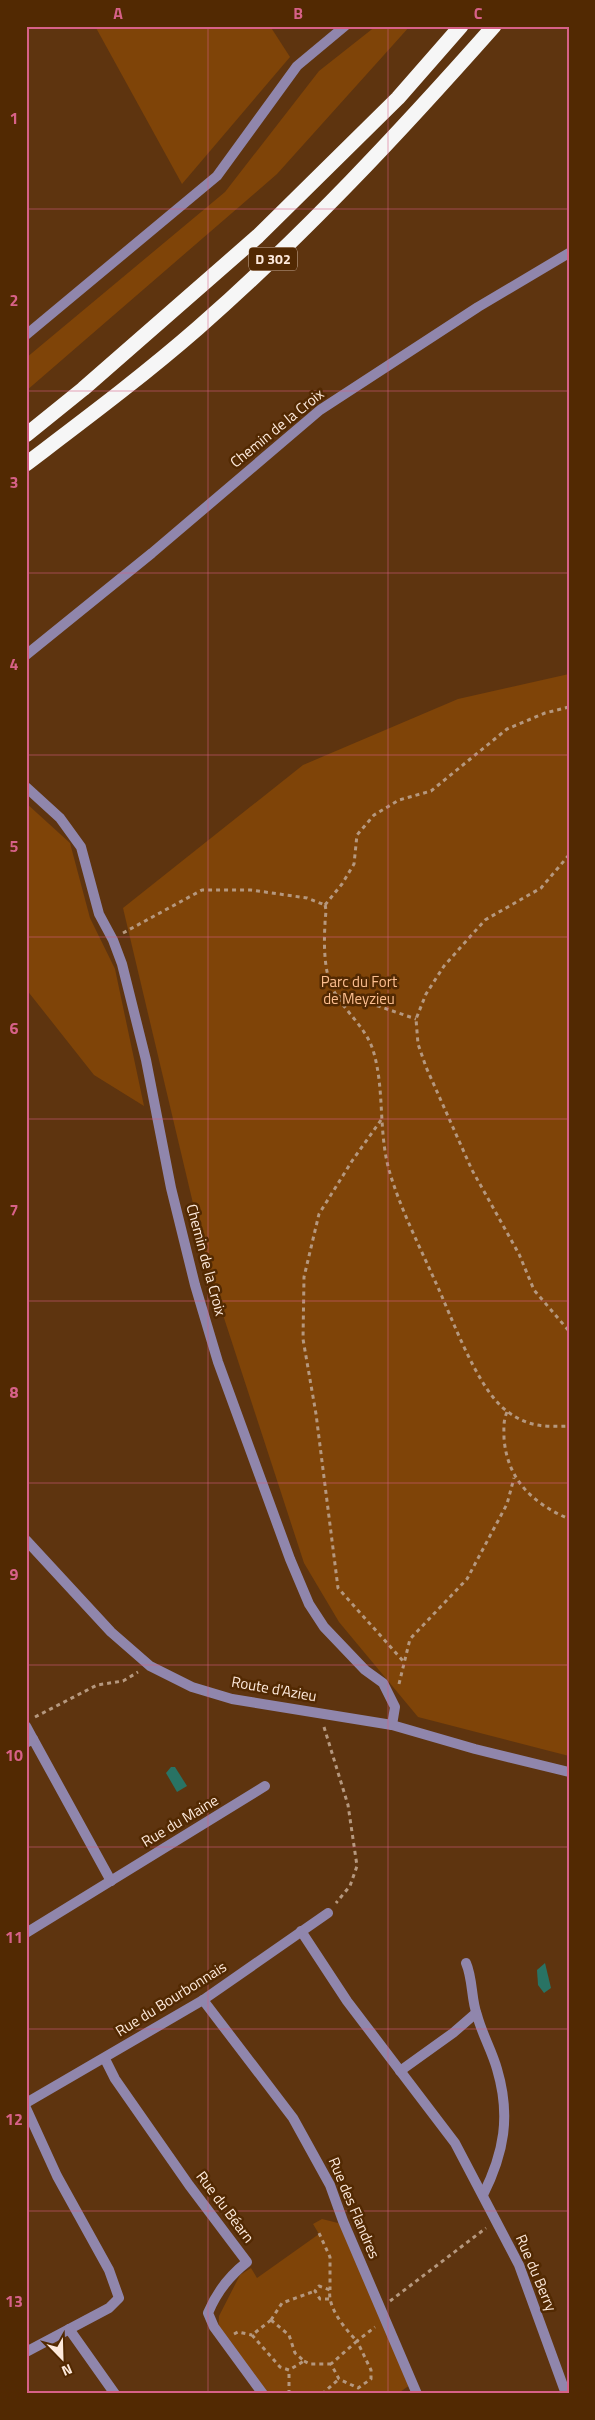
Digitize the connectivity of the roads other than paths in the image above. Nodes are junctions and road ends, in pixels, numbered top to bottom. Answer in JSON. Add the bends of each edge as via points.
{"nodes":[{"id":1,"x":345,"y":26,"type":"edge"},
{"id":2,"x":461,"y":26,"type":"edge"},
{"id":3,"x":494,"y":26,"type":"edge"},
{"id":4,"x":569,"y":253,"type":"edge"},
{"id":5,"x":26,"y":335,"type":"edge"},
{"id":6,"x":26,"y":435,"type":"edge"},
{"id":7,"x":26,"y":464,"type":"edge"},
{"id":8,"x":26,"y":655,"type":"edge"},
{"id":9,"x":26,"y":787,"type":"edge"},
{"id":10,"x":26,"y":1540,"type":"edge"},
{"id":11,"x":30,"y":1722,"type":"edge"},
{"id":12,"x":392,"y":1725,"type":"junction"},
{"id":13,"x":30,"y":1741,"type":"edge"},
{"id":14,"x":569,"y":1772,"type":"edge"},
{"id":15,"x":265,"y":1786,"type":"dead end"},
{"id":16,"x":111,"y":1881,"type":"junction"},
{"id":17,"x":328,"y":1913,"type":"road end"},
{"id":18,"x":301,"y":1932,"type":"junction"},
{"id":19,"x":26,"y":1933,"type":"edge"},
{"id":20,"x":466,"y":1963,"type":"dead end"},
{"id":21,"x":203,"y":2000,"type":"junction"},
{"id":22,"x":476,"y":2013,"type":"junction"},
{"id":23,"x":104,"y":2059,"type":"junction"},
{"id":24,"x":400,"y":2071,"type":"junction"},
{"id":25,"x":26,"y":2103,"type":"edge"},
{"id":26,"x":26,"y":2108,"type":"edge"},
{"id":27,"x":482,"y":2195,"type":"junction"},
{"id":28,"x":69,"y":2329,"type":"junction"},
{"id":29,"x":26,"y":2352,"type":"edge"},
{"id":30,"x":114,"y":2394,"type":"edge"},
{"id":31,"x":263,"y":2394,"type":"edge"},
{"id":32,"x":417,"y":2394,"type":"edge"},
{"id":33,"x":566,"y":2394,"type":"edge"}],
"edges":[{"from":1,"to":5,"type":"street","via":[[297,66],[217,176]]},
{"from":2,"to":6,"type":"highway","number":"D 302","via":[[398,98],[258,236]]},
{"from":3,"to":7,"type":"highway","number":"D 302","via":[[416,114],[281,251],[197,329]]},
{"from":4,"to":8,"type":"street","name":"Chemin de la Croix","via":[[478,307],[320,410],[152,554]]},
{"from":9,"to":12,"type":"street","name":"Chemin de la Croix","via":[[60,818],[81,847],[98,914],[122,964],[146,1060],[171,1188],[196,1285],[218,1362],[290,1559],[309,1604],[324,1627],[365,1670],[383,1682],[395,1707]]},
{"from":10,"to":12,"type":"street","name":"Route d'Azieu","via":[[111,1632],[150,1666],[192,1687],[232,1699]]},
{"from":11,"to":13,"type":"street"},
{"from":12,"to":14,"type":"street","name":"Route d'Azieu"},
{"from":13,"to":16,"type":"street"},
{"from":15,"to":16,"type":"street","name":"Rue du Maine"},
{"from":16,"to":19,"type":"street","name":"Rue du Maine"},
{"from":17,"to":18,"type":"street","name":"Rue du Bourbonnais"},
{"from":18,"to":21,"type":"street","name":"Rue du Bourbonnais"},
{"from":18,"to":24,"type":"street","name":"Rue du Berry","via":[[347,2001]]},
{"from":20,"to":22,"type":"street"},
{"from":21,"to":23,"type":"street","name":"Rue du Bourbonnais"},
{"from":21,"to":32,"type":"street","name":"Rue des Flandres","via":[[293,2118],[330,2185]]},
{"from":22,"to":24,"type":"street","via":[[454,2033]]},
{"from":22,"to":27,"type":"street","via":[[497,2068],[504,2100],[504,2133],[497,2165]]},
{"from":23,"to":25,"type":"street","name":"Rue du Bourbonnais"},
{"from":23,"to":31,"type":"street","name":"Rue du Béarn","via":[[115,2080],[247,2262],[216,2294],[208,2312],[214,2327]]},
{"from":24,"to":27,"type":"street","name":"Rue du Berry","via":[[455,2143]]},
{"from":26,"to":28,"type":"street","via":[[57,2176],[109,2270],[119,2298],[109,2308]]},
{"from":27,"to":33,"type":"street","name":"Rue du Berry","via":[[519,2264]]},
{"from":28,"to":29,"type":"street"},
{"from":28,"to":30,"type":"street"}]}
